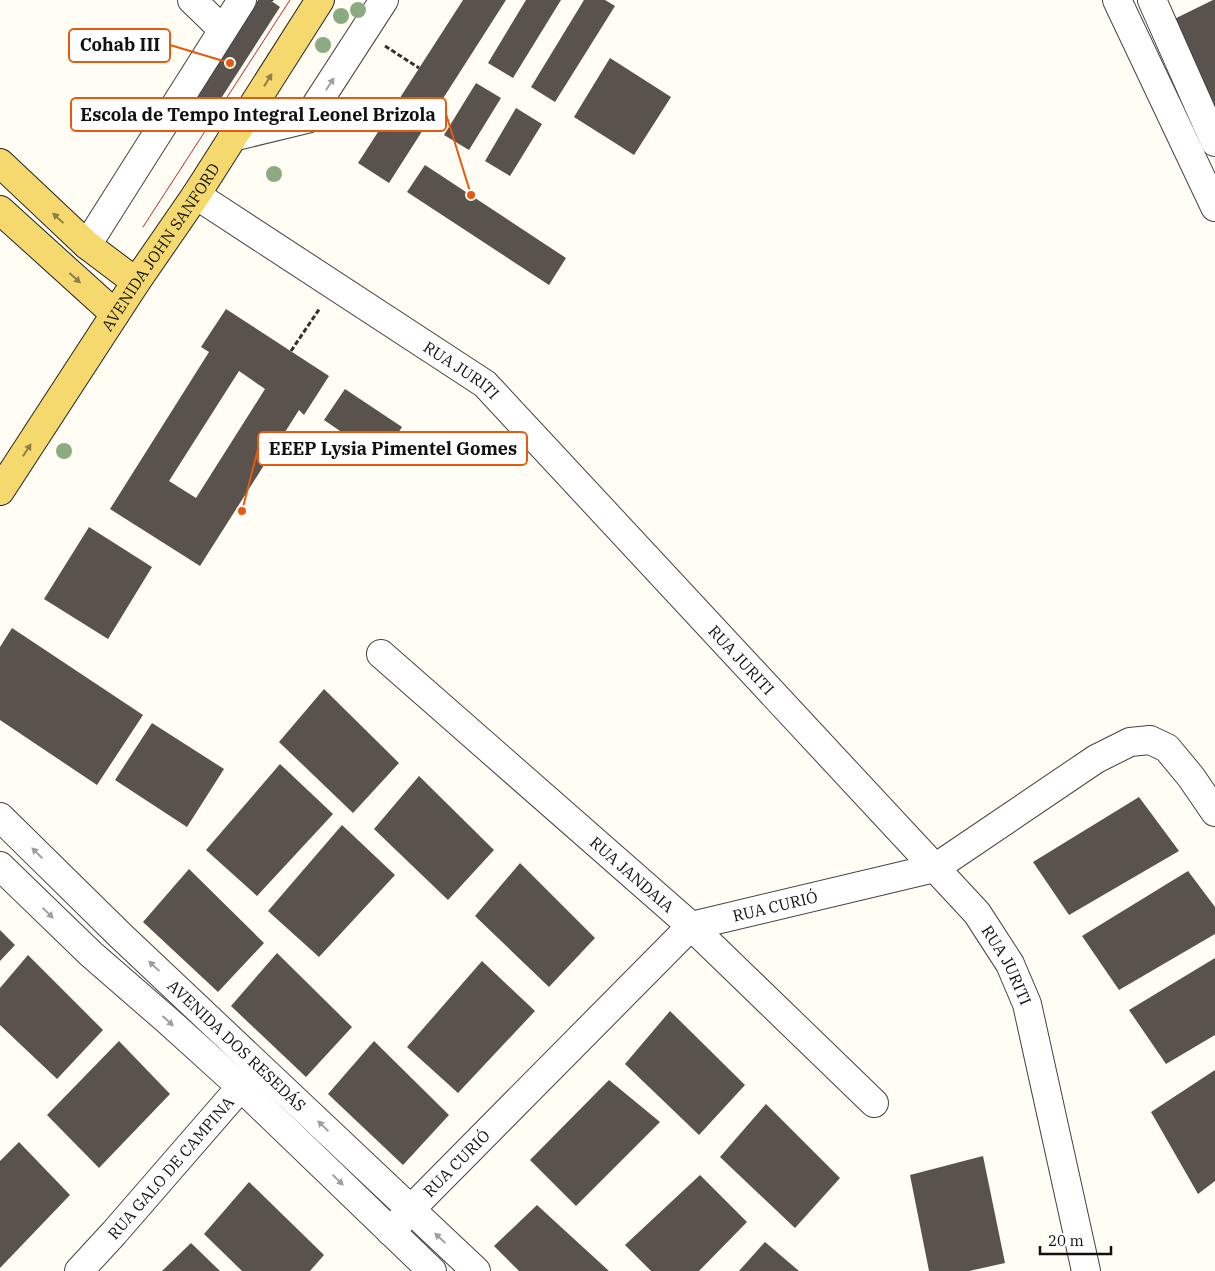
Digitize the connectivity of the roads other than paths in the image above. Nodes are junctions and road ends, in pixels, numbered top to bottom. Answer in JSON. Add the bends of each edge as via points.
{"nodes":[{"id":1,"x":192,"y":0,"type":"edge"},
{"id":2,"x":242,"y":0,"type":"edge"},
{"id":3,"x":320,"y":0,"type":"edge"},
{"id":4,"x":384,"y":0,"type":"edge"},
{"id":5,"x":1117,"y":0,"type":"edge"},
{"id":6,"x":1152,"y":0,"type":"edge"},
{"id":7,"x":222,"y":29,"type":"junction"},
{"id":8,"x":232,"y":137,"type":"junction"},
{"id":9,"x":1215,"y":142,"type":"edge"},
{"id":10,"x":0,"y":163,"type":"edge"},
{"id":11,"x":196,"y":195,"type":"junction"},
{"id":12,"x":1215,"y":207,"type":"edge"},
{"id":13,"x":0,"y":210,"type":"edge"},
{"id":14,"x":87,"y":245,"type":"junction"},
{"id":15,"x":136,"y":282,"type":"junction"},
{"id":16,"x":115,"y":314,"type":"junction"},
{"id":17,"x":0,"y":491,"type":"edge"},
{"id":18,"x":382,"y":654,"type":"dead end"},
{"id":19,"x":1215,"y":812,"type":"edge"},
{"id":20,"x":0,"y":817,"type":"edge"},
{"id":21,"x":0,"y":866,"type":"edge"},
{"id":22,"x":935,"y":868,"type":"junction"},
{"id":23,"x":691,"y":926,"type":"junction"},
{"id":24,"x":260,"y":1065,"type":"junction"},
{"id":25,"x":241,"y":1087,"type":"junction"},
{"id":26,"x":874,"y":1103,"type":"dead end"},
{"id":27,"x":410,"y":1210,"type":"junction"},
{"id":28,"x":391,"y":1232,"type":"junction"},
{"id":29,"x":79,"y":1271,"type":"edge"},
{"id":30,"x":432,"y":1271,"type":"edge"},
{"id":31,"x":476,"y":1271,"type":"edge"},
{"id":32,"x":1086,"y":1271,"type":"edge"}],
"edges":[{"from":1,"to":7,"type":"street"},
{"from":2,"to":7,"type":"street"},
{"from":8,"to":3,"type":"main road","name":"AVENIDA JOHN SANFORD","one_way":true},
{"from":8,"to":4,"type":"street","one_way":true,"via":[[306,119]]},
{"from":5,"to":12,"type":"street"},
{"from":6,"to":9,"type":"street"},
{"from":7,"to":14,"type":"street"},
{"from":8,"to":11,"type":"main road","name":"AVENIDA JOHN SANFORD"},
{"from":14,"to":10,"type":"main road","one_way":true},
{"from":11,"to":15,"type":"main road","name":"AVENIDA JOHN SANFORD"},
{"from":11,"to":22,"type":"street","name":"RUA JURITI","via":[[485,384]]},
{"from":13,"to":16,"type":"main road","one_way":true},
{"from":14,"to":15,"type":"main road"},
{"from":15,"to":16,"type":"main road","name":"AVENIDA JOHN SANFORD"},
{"from":17,"to":16,"type":"main road","name":"AVENIDA JOHN SANFORD","one_way":true},
{"from":18,"to":23,"type":"street","name":"RUA JANDAIA"},
{"from":19,"to":22,"type":"street","name":"RUA CURIÓ","via":[[1167,748],[1150,740],[1130,742],[1096,759]]},
{"from":24,"to":20,"type":"street","name":"AVENIDA DOS RESEDÁS","one_way":true,"via":[[121,936]]},
{"from":21,"to":25,"type":"street","name":"AVENIDA DOS RESEDÁS","one_way":true,"via":[[91,954]]},
{"from":22,"to":23,"type":"street","name":"RUA CURIÓ"},
{"from":22,"to":32,"type":"street","name":"RUA JURITI","via":[[977,913],[1010,964],[1028,1004]]},
{"from":23,"to":26,"type":"street","name":"RUA JANDAIA"},
{"from":23,"to":27,"type":"street","name":"RUA CURIÓ"},
{"from":24,"to":25,"type":"street","name":"RUA GALO DE CAMPINA"},
{"from":27,"to":24,"type":"street","name":"AVENIDA DOS RESEDÁS","one_way":true},
{"from":25,"to":28,"type":"street","name":"AVENIDA DOS RESEDÁS","one_way":true},
{"from":25,"to":29,"type":"street","name":"RUA GALO DE CAMPINA"},
{"from":27,"to":28,"type":"street","name":"RUA CURIÓ"},
{"from":31,"to":27,"type":"street","name":"AVENIDA DOS RESEDÁS","one_way":true},
{"from":28,"to":30,"type":"street","name":"AVENIDA DOS RESEDÁS"}]}
